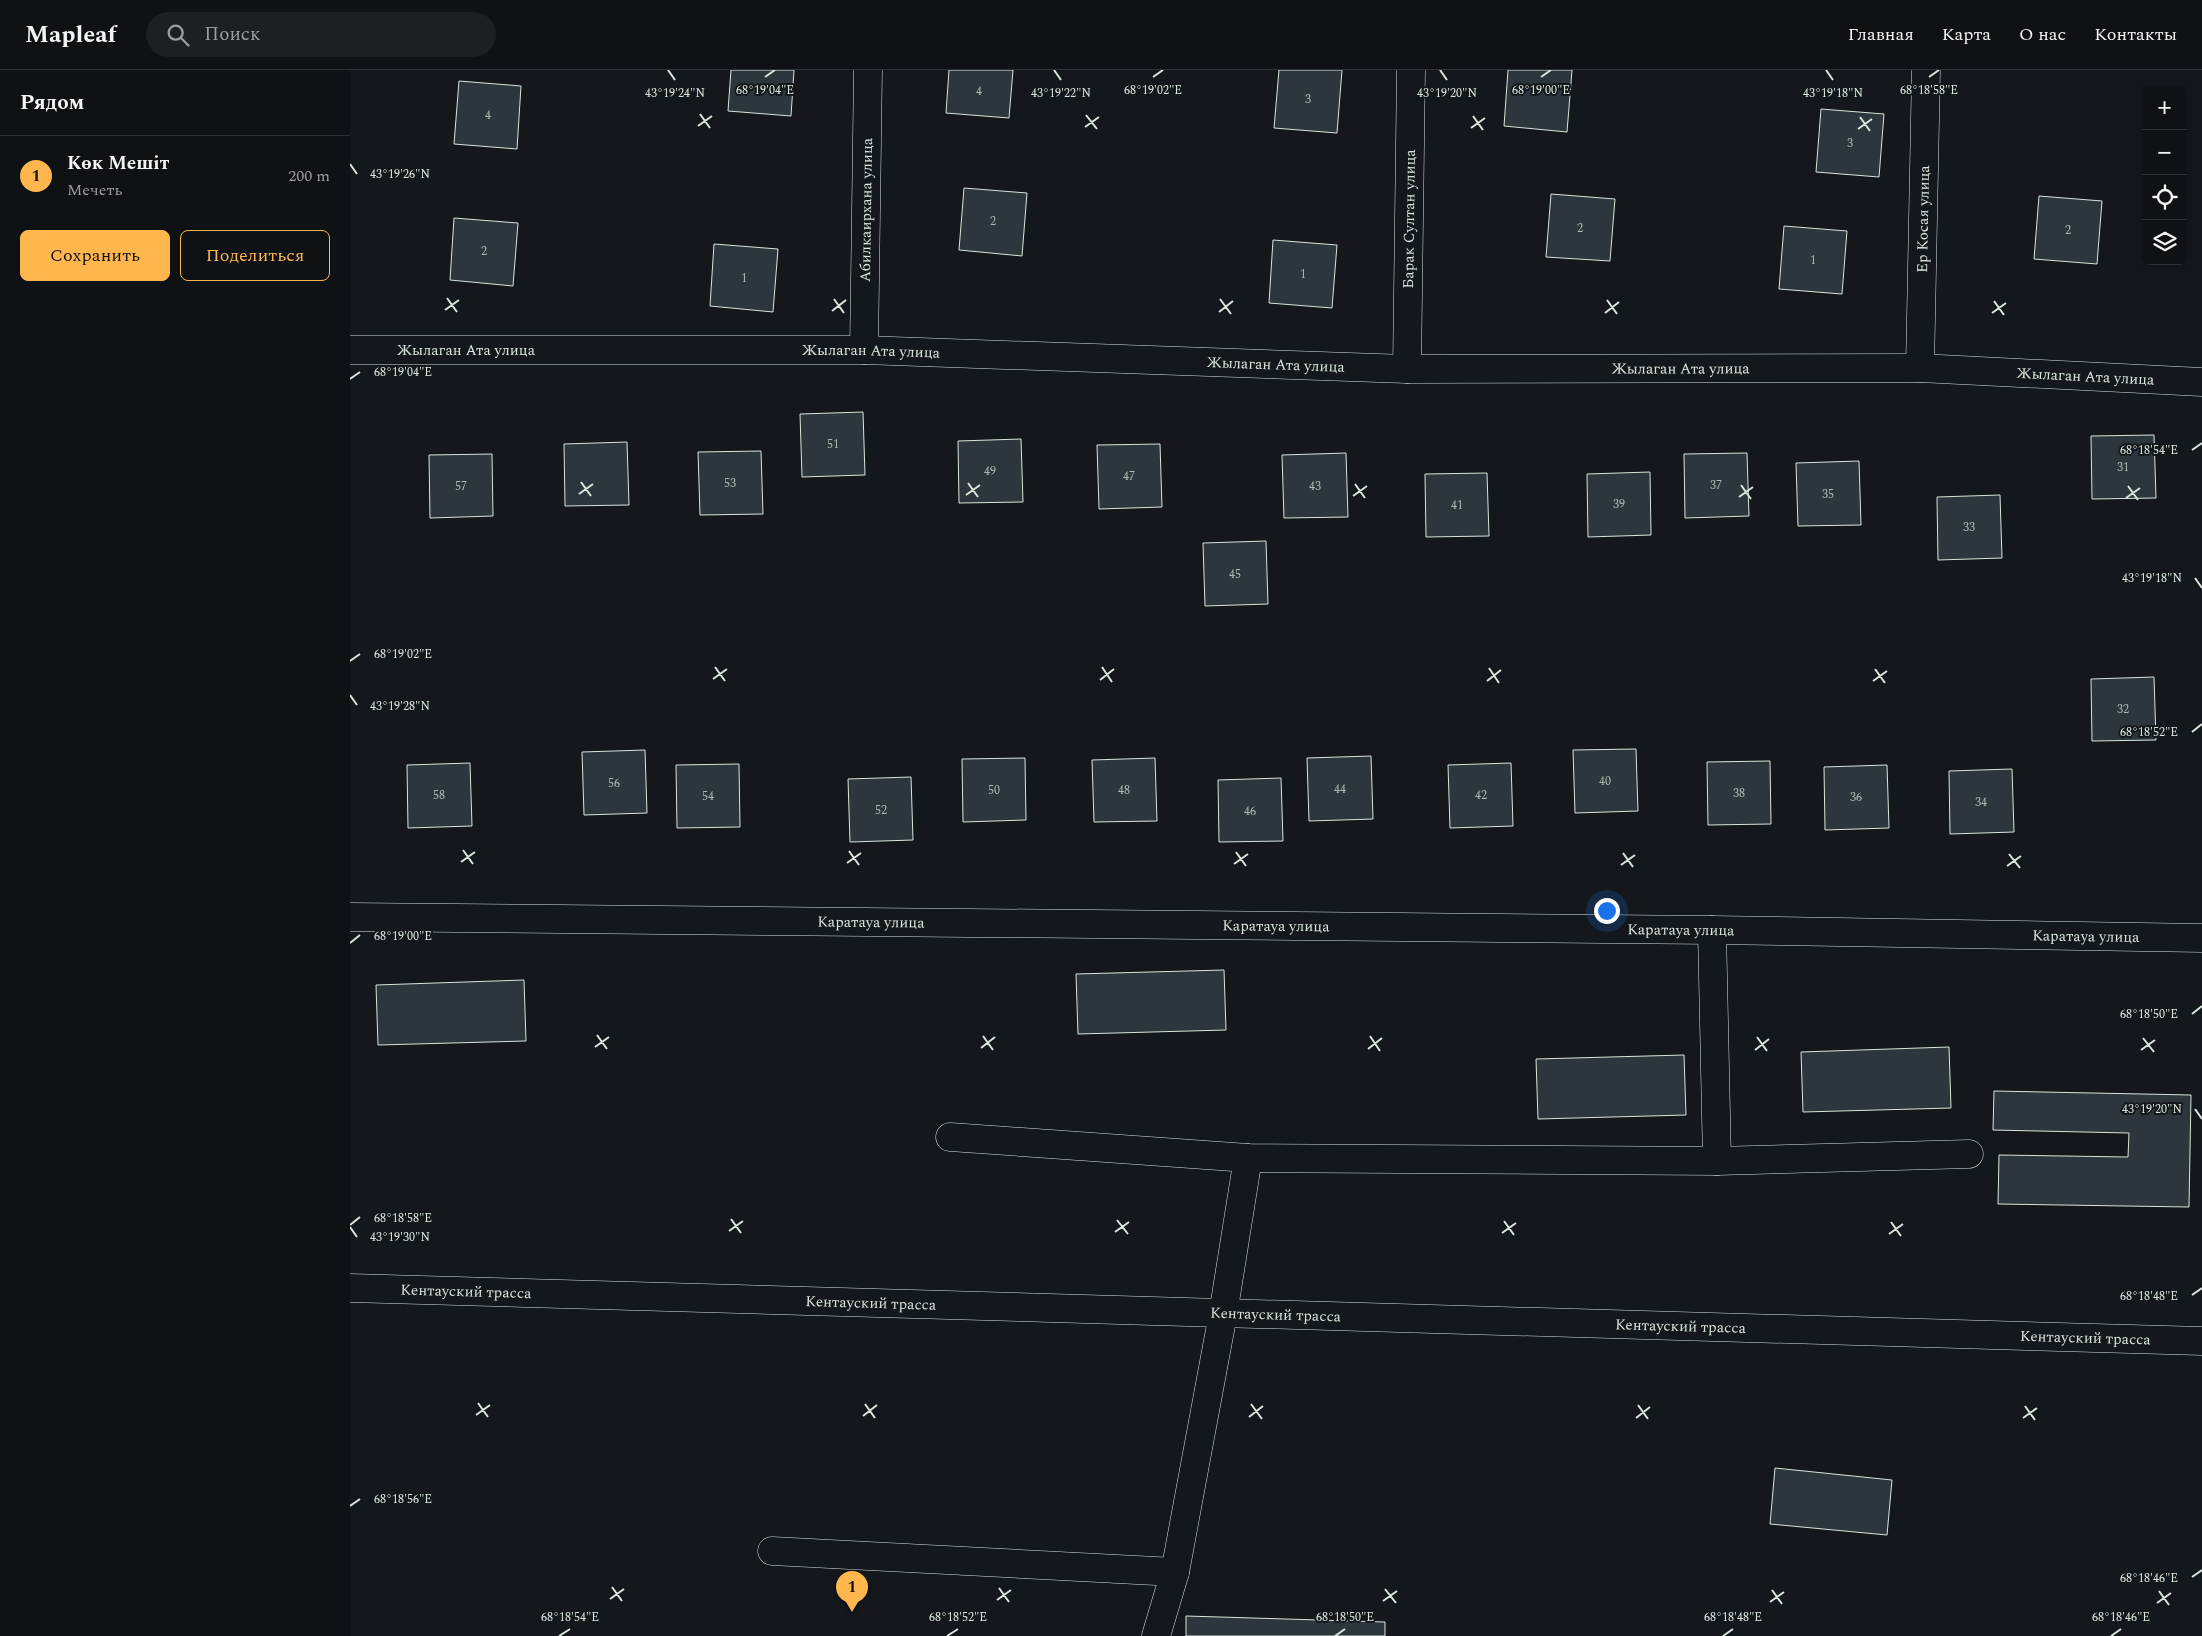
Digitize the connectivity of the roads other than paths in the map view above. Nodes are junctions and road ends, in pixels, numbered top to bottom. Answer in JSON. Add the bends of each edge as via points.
{"nodes":[{"id":1,"x":868,"y":70,"type":"edge"},
{"id":2,"x":1411,"y":70,"type":"edge"},
{"id":3,"x":1926,"y":70,"type":"edge"},
{"id":4,"x":350,"y":350,"type":"edge"},
{"id":5,"x":864,"y":350,"type":"junction"},
{"id":6,"x":1920,"y":368,"type":"junction"},
{"id":7,"x":1407,"y":369,"type":"junction"},
{"id":8,"x":2202,"y":382,"type":"edge"},
{"id":9,"x":350,"y":917,"type":"edge"},
{"id":10,"x":1712,"y":930,"type":"junction"},
{"id":11,"x":2202,"y":938,"type":"edge"},
{"id":12,"x":950,"y":1137,"type":"dead end"},
{"id":13,"x":1969,"y":1154,"type":"dead end"},
{"id":14,"x":1248,"y":1158,"type":"junction"},
{"id":15,"x":1717,"y":1161,"type":"junction"},
{"id":16,"x":350,"y":1288,"type":"edge"},
{"id":17,"x":1223,"y":1314,"type":"junction"},
{"id":18,"x":2202,"y":1341,"type":"edge"},
{"id":19,"x":772,"y":1551,"type":"dead end"},
{"id":20,"x":1175,"y":1572,"type":"junction"},
{"id":21,"x":1156,"y":1636,"type":"edge"}],
"edges":[{"from":1,"to":5,"type":"street","name":"Абилкаирхана улица"},
{"from":2,"to":7,"type":"street","name":"Барак Султан улица"},
{"from":3,"to":6,"type":"street","name":"Ер Косая улица"},
{"from":4,"to":5,"type":"street","name":"Жылаган Ата улица"},
{"from":5,"to":7,"type":"street","name":"Жылаган Ата улица"},
{"from":6,"to":7,"type":"street","name":"Жылаган Ата улица"},
{"from":6,"to":8,"type":"street","name":"Жылаган Ата улица"},
{"from":9,"to":10,"type":"street","name":"Каратауа улица"},
{"from":10,"to":11,"type":"street","name":"Каратауа улица"},
{"from":10,"to":15,"type":"street"},
{"from":12,"to":14,"type":"street"},
{"from":13,"to":15,"type":"street"},
{"from":14,"to":15,"type":"street"},
{"from":14,"to":17,"type":"street"},
{"from":16,"to":17,"type":"street","name":"Кентауский трасса"},
{"from":17,"to":18,"type":"street","name":"Кентауский трасса"},
{"from":17,"to":20,"type":"street"},
{"from":19,"to":20,"type":"street"},
{"from":20,"to":21,"type":"street"}]}
